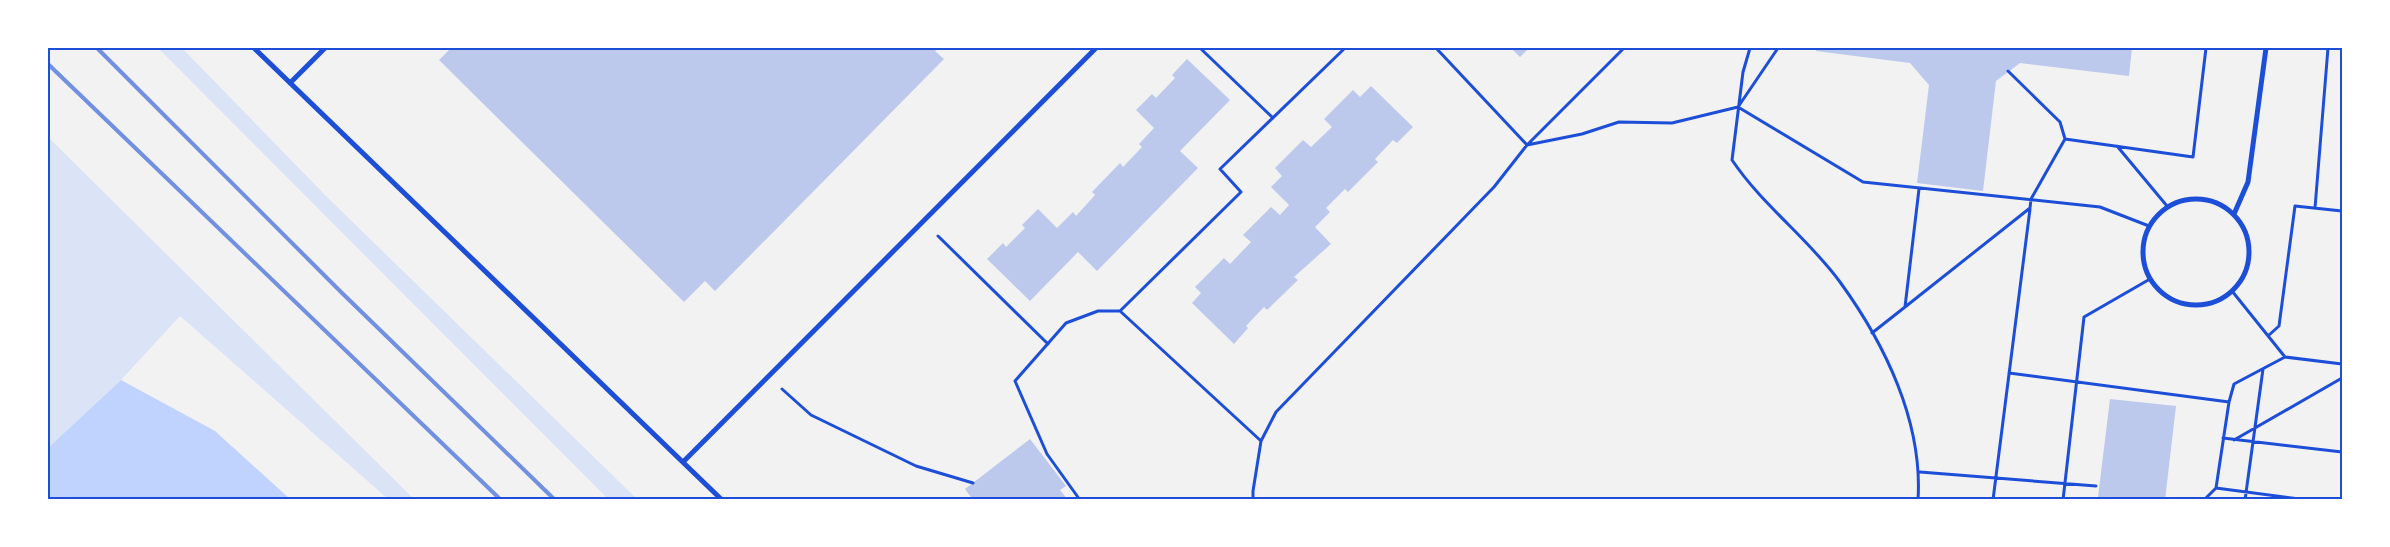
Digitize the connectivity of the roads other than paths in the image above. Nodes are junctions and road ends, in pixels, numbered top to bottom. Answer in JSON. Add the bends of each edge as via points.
{"nodes":[{"id":1,"x":254,"y":48,"type":"edge"},
{"id":2,"x":326,"y":48,"type":"edge"},
{"id":3,"x":1096,"y":48,"type":"edge"},
{"id":4,"x":2266,"y":48,"type":"edge"},
{"id":5,"x":290,"y":83,"type":"junction"},
{"id":6,"x":2234,"y":214,"type":"junction"},
{"id":7,"x":683,"y":462,"type":"junction"},
{"id":8,"x":722,"y":500,"type":"edge"}],
"edges":[{"from":1,"to":5,"type":"street"},
{"from":2,"to":5,"type":"street"},
{"from":3,"to":7,"type":"street"},
{"from":4,"to":6,"type":"street","via":[[2248,182]]},
{"from":5,"to":7,"type":"street"},
{"from":6,"to":6,"type":"street","via":[[2219,204],[2202,199],[2184,199],[2167,206],[2157,215],[2143,239],[2142,253],[2150,279],[2166,296],[2188,305],[2204,305],[2220,300],[2243,278],[2249,244],[2244,228]]},
{"from":7,"to":8,"type":"street"}]}
